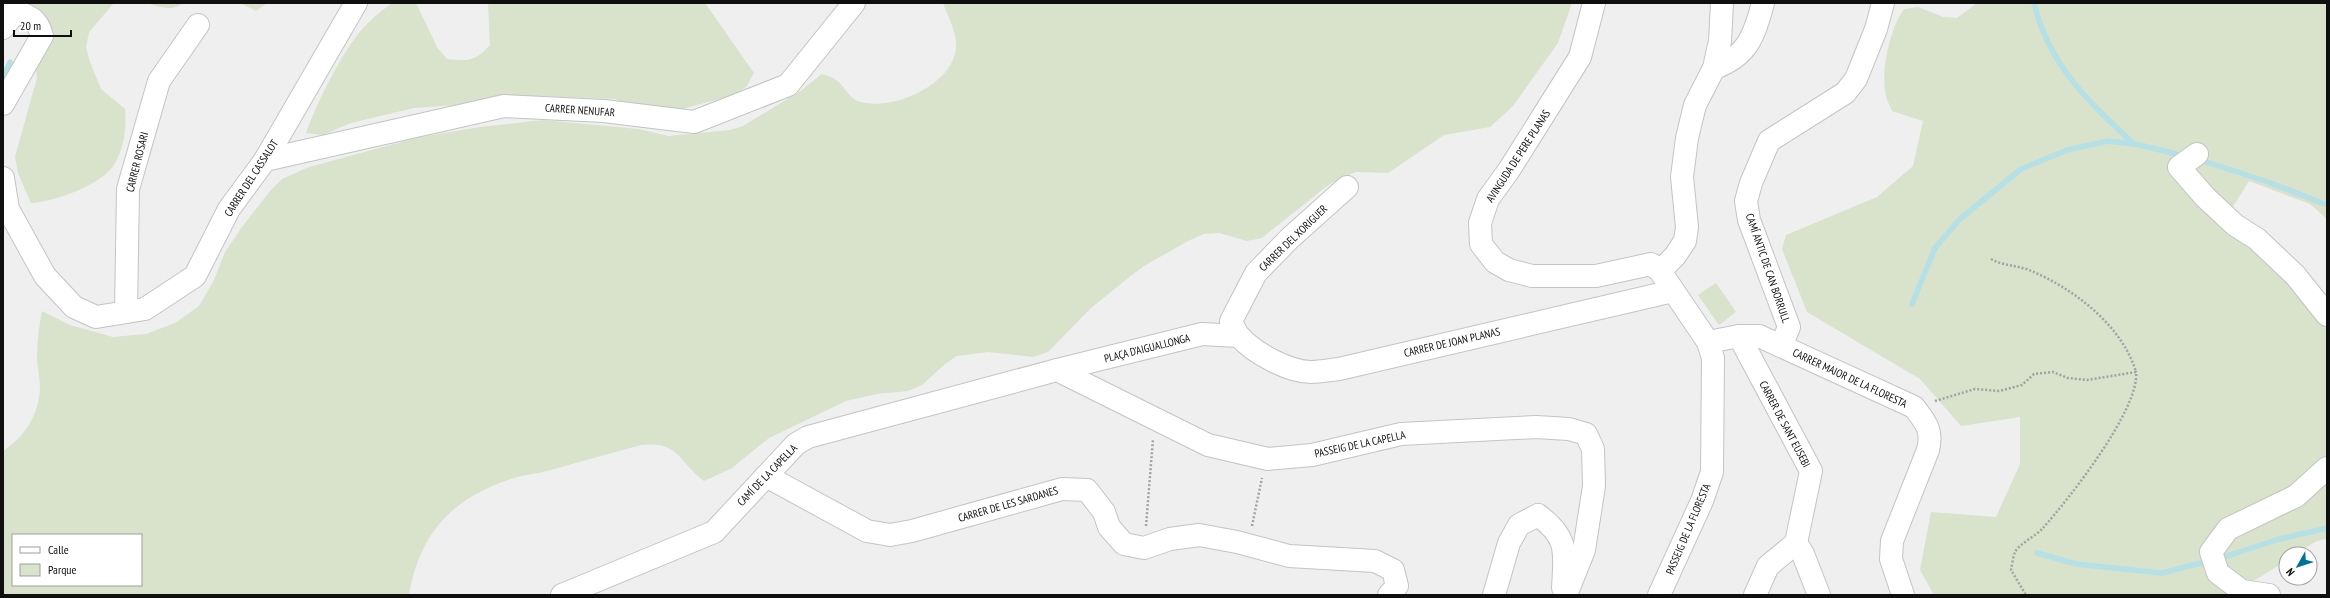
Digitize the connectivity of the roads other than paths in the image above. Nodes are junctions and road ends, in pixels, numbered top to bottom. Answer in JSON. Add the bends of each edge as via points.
{"nodes":[{"id":1,"x":356,"y":3,"type":"edge"},
{"id":2,"x":854,"y":3,"type":"edge"},
{"id":3,"x":1594,"y":3,"type":"edge"},
{"id":4,"x":1722,"y":3,"type":"edge"},
{"id":5,"x":1763,"y":3,"type":"edge"},
{"id":6,"x":1883,"y":3,"type":"edge"},
{"id":7,"x":15,"y":7,"type":"edge"},
{"id":8,"x":198,"y":25,"type":"dead end"},
{"id":9,"x":3,"y":28,"type":"edge"},
{"id":10,"x":1714,"y":68,"type":"junction"},
{"id":11,"x":3,"y":104,"type":"edge"},
{"id":12,"x":2197,"y":154,"type":"dead end"},
{"id":13,"x":265,"y":160,"type":"junction"},
{"id":14,"x":3,"y":178,"type":"edge"},
{"id":15,"x":1347,"y":187,"type":"dead end"},
{"id":16,"x":1660,"y":271,"type":"junction"},
{"id":17,"x":1674,"y":291,"type":"junction"},
{"id":18,"x":126,"y":312,"type":"junction"},
{"id":19,"x":2327,"y":315,"type":"edge"},
{"id":20,"x":1238,"y":336,"type":"junction"},
{"id":21,"x":1739,"y":336,"type":"junction"},
{"id":22,"x":1708,"y":342,"type":"junction"},
{"id":23,"x":1781,"y":346,"type":"junction"},
{"id":24,"x":1057,"y":370,"type":"junction"},
{"id":25,"x":2327,"y":468,"type":"edge"},
{"id":26,"x":766,"y":476,"type":"junction"},
{"id":27,"x":1796,"y":543,"type":"junction"},
{"id":28,"x":562,"y":595,"type":"edge"},
{"id":29,"x":1389,"y":595,"type":"edge"},
{"id":30,"x":1494,"y":595,"type":"edge"},
{"id":31,"x":1562,"y":595,"type":"edge"},
{"id":32,"x":1566,"y":595,"type":"edge"},
{"id":33,"x":1659,"y":595,"type":"edge"},
{"id":34,"x":1755,"y":595,"type":"edge"},
{"id":35,"x":1819,"y":595,"type":"edge"},
{"id":36,"x":1903,"y":595,"type":"edge"},
{"id":37,"x":2269,"y":595,"type":"edge"}],
"edges":[{"from":1,"to":13,"type":"street","name":"CARRER DEL CASSALOT"},
{"from":2,"to":13,"type":"street","name":"CARRER NENUFAR","via":[[788,85],[694,122],[604,111],[504,106]]},
{"from":3,"to":16,"type":"street","name":"AVINGUDA DE PERE PLANAS","via":[[1580,57],[1488,199],[1480,223],[1481,244],[1495,262],[1509,270],[1532,276],[1596,276],[1651,264]]},
{"from":4,"to":10,"type":"street","via":[[1720,41]]},
{"from":5,"to":10,"type":"street","via":[[1754,34],[1744,50],[1730,62]]},
{"from":6,"to":23,"type":"street","name":"CAMÍ ANTIC DE CAN BORRULL","via":[[1856,79],[1845,93],[1769,141],[1751,183],[1746,201],[1749,220],[1789,327]]},
{"from":7,"to":9,"type":"street"},
{"from":7,"to":11,"type":"street","via":[[34,18],[40,26],[42,36]]},
{"from":8,"to":18,"type":"street","name":"CARRER ROSARI","via":[[159,81],[128,190]]},
{"from":10,"to":16,"type":"street","via":[[1695,105],[1687,138],[1682,177],[1687,227],[1685,241]]},
{"from":12,"to":19,"type":"street","via":[[2179,167],[2205,197],[2235,225],[2256,239],[2295,275]]},
{"from":13,"to":18,"type":"street","name":"CARRER DEL CASSALOT","via":[[229,209],[195,276],[145,309]]},
{"from":14,"to":18,"type":"street","name":"CARRER DEL CASSALOT","via":[[8,209],[45,276],[74,307],[96,316]]},
{"from":15,"to":20,"type":"street","name":"CARRER DEL XORIGUER","via":[[1289,239],[1256,273],[1231,321]]},
{"from":16,"to":17,"type":"street","name":"PASSEIG DE LA FLORESTA"},
{"from":17,"to":20,"type":"street","name":"CARRER DE JOAN PLANAS","via":[[1339,369],[1310,372],[1285,366],[1268,358]]},
{"from":17,"to":22,"type":"street","name":"PASSEIG DE LA FLORESTA"},
{"from":20,"to":24,"type":"street","name":"PLAÇA D'AIGUALLONGA","via":[[1202,334]]},
{"from":21,"to":22,"type":"street","name":"CARRER MAJOR DE LA FLORESTA"},
{"from":21,"to":23,"type":"street","name":"CARRER MAJOR DE LA FLORESTA","via":[[1759,336]]},
{"from":21,"to":27,"type":"street","name":"CARRER DE SANT EUSEBI","via":[[1811,471]]},
{"from":22,"to":33,"type":"street","name":"PASSEIG DE LA FLORESTA","via":[[1713,358],[1712,472],[1702,502]]},
{"from":23,"to":36,"type":"street","name":"CARRER MAJOR DE LA FLORESTA","via":[[1914,407],[1926,424],[1931,436],[1928,450],[1892,541],[1891,559]]},
{"from":24,"to":26,"type":"street","name":"CAMÍ DE LA CAPELLA","via":[[808,437],[796,444]]},
{"from":24,"to":32,"type":"street","name":"PASSEIG DE LA CAPELLA","via":[[1208,445],[1268,459],[1312,455],[1401,434],[1536,427],[1569,429],[1586,434],[1593,449],[1594,486],[1584,550]]},
{"from":25,"to":37,"type":"street","via":[[2296,496],[2228,529],[2210,552],[2218,573],[2242,591]]},
{"from":26,"to":28,"type":"street","name":"CAMÍ DE LA CAPELLA","via":[[714,532]]},
{"from":26,"to":29,"type":"street","name":"CARRER DE LES SARDANES","via":[[867,531],[890,535],[1062,489],[1087,490],[1104,512],[1109,527],[1124,544],[1144,548],[1170,539],[1198,535],[1289,556],[1374,561],[1393,570],[1398,586]]},
{"from":27,"to":34,"type":"street","via":[[1768,566]]},
{"from":27,"to":35,"type":"street"},
{"from":30,"to":31,"type":"street","via":[[1509,543],[1519,525],[1538,515],[1555,528],[1565,552]]}]}
